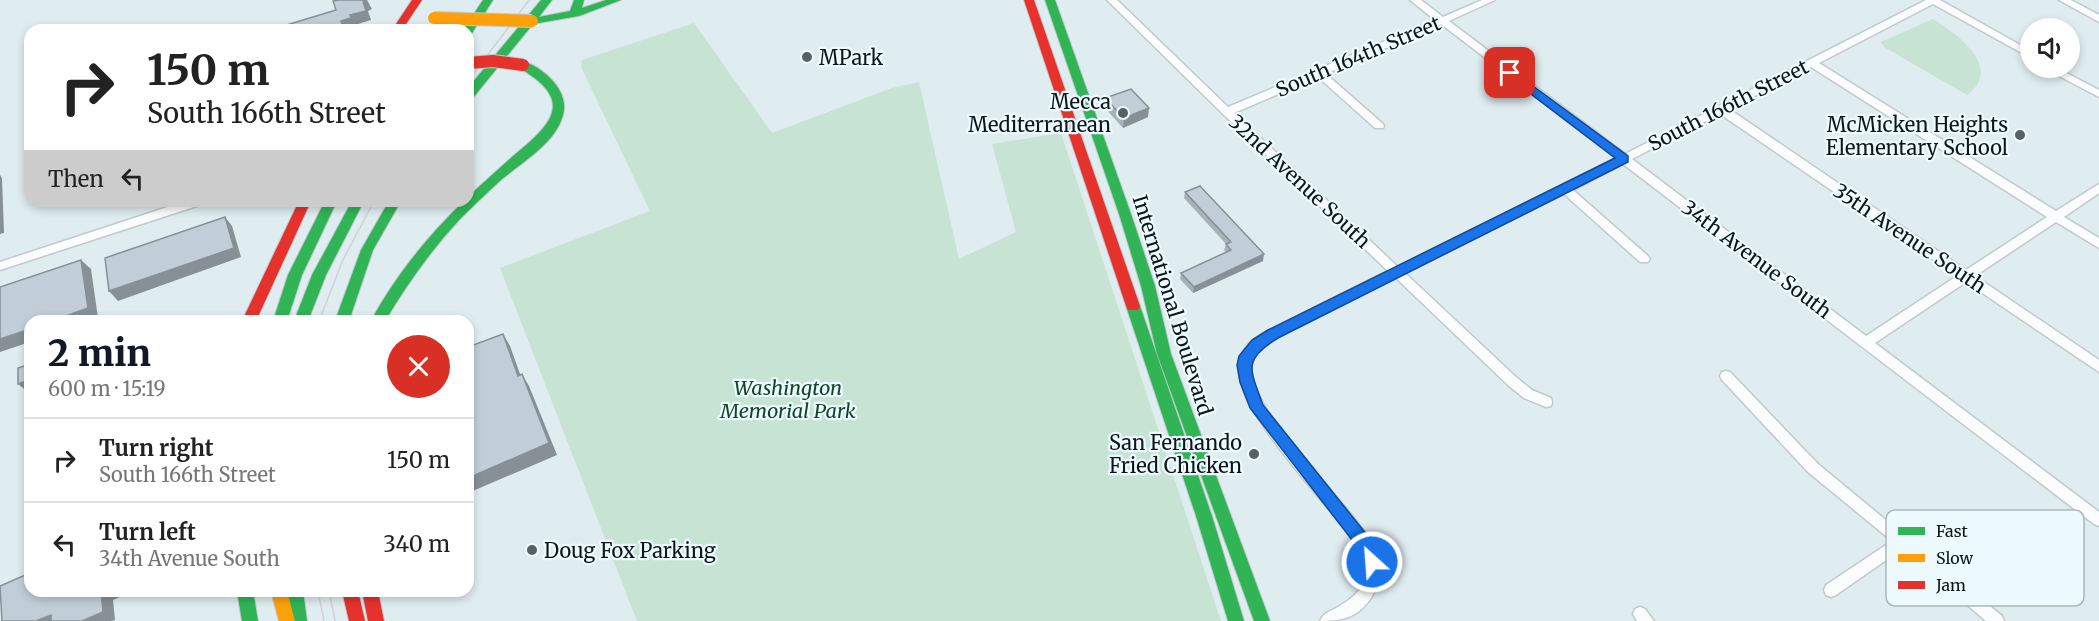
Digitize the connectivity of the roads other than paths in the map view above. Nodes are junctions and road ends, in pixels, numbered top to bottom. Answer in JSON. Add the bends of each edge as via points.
{"nodes":[{"id":1,"x":417,"y":0,"type":"edge"},
{"id":2,"x":488,"y":0,"type":"edge"},
{"id":3,"x":547,"y":0,"type":"edge"},
{"id":4,"x":616,"y":0,"type":"edge"},
{"id":5,"x":1029,"y":0,"type":"edge"},
{"id":6,"x":1050,"y":0,"type":"edge"},
{"id":7,"x":1112,"y":0,"type":"edge"},
{"id":8,"x":1415,"y":0,"type":"edge"},
{"id":9,"x":1490,"y":0,"type":"edge"},
{"id":10,"x":1933,"y":0,"type":"edge"},
{"id":11,"x":2064,"y":0,"type":"edge"},
{"id":12,"x":577,"y":7,"type":"edge"},
{"id":13,"x":406,"y":16,"type":"junction"},
{"id":14,"x":2099,"y":19,"type":"edge"},
{"id":15,"x":1441,"y":20,"type":"junction"},
{"id":16,"x":400,"y":24,"type":"edge"},
{"id":17,"x":473,"y":24,"type":"edge"},
{"id":18,"x":2020,"y":49,"type":"edge"},
{"id":19,"x":1812,"y":62,"type":"junction"},
{"id":20,"x":474,"y":63,"type":"edge"},
{"id":21,"x":1319,"y":73,"type":"junction"},
{"id":22,"x":2070,"y":78,"type":"edge"},
{"id":23,"x":474,"y":89,"type":"edge"},
{"id":24,"x":2099,"y":94,"type":"edge"},
{"id":25,"x":1721,"y":109,"type":"junction"},
{"id":26,"x":1227,"y":112,"type":"junction"},
{"id":27,"x":1379,"y":126,"type":"dead end"},
{"id":28,"x":1624,"y":159,"type":"junction"},
{"id":29,"x":2099,"y":188,"type":"edge"},
{"id":30,"x":1564,"y":189,"type":"junction"},
{"id":31,"x":474,"y":199,"type":"edge"},
{"id":32,"x":180,"y":207,"type":"edge"},
{"id":33,"x":302,"y":207,"type":"edge"},
{"id":34,"x":328,"y":207,"type":"edge"},
{"id":35,"x":355,"y":207,"type":"edge"},
{"id":36,"x":392,"y":207,"type":"edge"},
{"id":37,"x":465,"y":207,"type":"edge"},
{"id":38,"x":2056,"y":216,"type":"junction"},
{"id":39,"x":2099,"y":244,"type":"edge"},
{"id":40,"x":1644,"y":259,"type":"dead end"},
{"id":41,"x":0,"y":266,"type":"edge"},
{"id":42,"x":1396,"y":272,"type":"junction"},
{"id":43,"x":1967,"y":276,"type":"junction"},
{"id":44,"x":252,"y":315,"type":"edge"},
{"id":45,"x":281,"y":315,"type":"edge"},
{"id":46,"x":303,"y":315,"type":"edge"},
{"id":47,"x":344,"y":315,"type":"edge"},
{"id":48,"x":382,"y":315,"type":"edge"},
{"id":49,"x":1867,"y":342,"type":"junction"},
{"id":50,"x":2099,"y":367,"type":"edge"},
{"id":51,"x":1726,"y":376,"type":"dead end"},
{"id":52,"x":1546,"y":402,"type":"dead end"},
{"id":53,"x":2099,"y":519,"type":"edge"},
{"id":54,"x":1886,"y":527,"type":"edge"},
{"id":55,"x":1886,"y":553,"type":"edge"},
{"id":56,"x":1831,"y":590,"type":"dead end"},
{"id":57,"x":246,"y":597,"type":"edge"},
{"id":58,"x":281,"y":597,"type":"edge"},
{"id":59,"x":296,"y":597,"type":"edge"},
{"id":60,"x":351,"y":597,"type":"edge"},
{"id":61,"x":371,"y":597,"type":"edge"},
{"id":62,"x":1229,"y":597,"type":"junction"},
{"id":63,"x":1980,"y":606,"type":"edge"},
{"id":64,"x":250,"y":621,"type":"edge"},
{"id":65,"x":287,"y":621,"type":"edge"},
{"id":66,"x":299,"y":621,"type":"edge"},
{"id":67,"x":357,"y":621,"type":"edge"},
{"id":68,"x":376,"y":621,"type":"edge"},
{"id":69,"x":1236,"y":621,"type":"edge"},
{"id":70,"x":1245,"y":621,"type":"edge"},
{"id":71,"x":1262,"y":621,"type":"edge"},
{"id":72,"x":1327,"y":621,"type":"edge"},
{"id":73,"x":1997,"y":621,"type":"edge"}],
"edges":[{"from":1,"to":13,"type":"main road"},
{"from":2,"to":17,"type":"main road"},
{"from":3,"to":23,"type":"main road"},
{"from":4,"to":12,"type":"main road"},
{"from":5,"to":62,"type":"main road","name":"International Boulevard"},
{"from":6,"to":71,"type":"main road","name":"International Boulevard","via":[[1125,214],[1164,354]]},
{"from":7,"to":26,"type":"street","name":"32nd Avenue South"},
{"from":8,"to":15,"type":"street","name":"34th Avenue South"},
{"from":9,"to":15,"type":"street","name":"South 164th Street"},
{"from":10,"to":18,"type":"street"},
{"from":10,"to":19,"type":"street","name":"South 166th Street"},
{"from":11,"to":14,"type":"street"},
{"from":12,"to":13,"type":"main road","bridge":true,"via":[[544,20],[512,22]]},
{"from":13,"to":16,"type":"main road"},
{"from":15,"to":21,"type":"street","name":"South 164th Street"},
{"from":15,"to":28,"type":"street","name":"34th Avenue South"},
{"from":19,"to":25,"type":"street","name":"South 166th Street"},
{"from":19,"to":38,"type":"street"},
{"from":20,"to":31,"type":"main road","bridge":true,"via":[[523,65],[537,72],[554,89],[558,111],[530,149]]},
{"from":21,"to":26,"type":"street","name":"South 164th Street"},
{"from":21,"to":27,"type":"street"},
{"from":22,"to":24,"type":"street"},
{"from":25,"to":28,"type":"street","name":"South 166th Street"},
{"from":25,"to":43,"type":"street","name":"35th Avenue South"},
{"from":26,"to":42,"type":"street","name":"32nd Avenue South"},
{"from":28,"to":30,"type":"street","name":"South 166th Street"},
{"from":28,"to":49,"type":"street","name":"34th Avenue South"},
{"from":29,"to":38,"type":"street"},
{"from":30,"to":40,"type":"street"},
{"from":30,"to":42,"type":"street","name":"South 166th Street"},
{"from":32,"to":41,"type":"street"},
{"from":33,"to":44,"type":"main road"},
{"from":34,"to":45,"type":"main road","via":[[302,259]]},
{"from":35,"to":46,"type":"main road"},
{"from":36,"to":47,"type":"main road","via":[[367,250]]},
{"from":37,"to":48,"type":"main road","bridge":true,"via":[[419,256]]},
{"from":38,"to":39,"type":"street"},
{"from":38,"to":43,"type":"street"},
{"from":42,"to":52,"type":"street","name":"32nd Avenue South","via":[[1513,382]]},
{"from":42,"to":72,"type":"street","name":"South 166th Street","via":[[1263,340],[1251,349],[1244,365],[1252,394],[1267,423],[1368,550],[1373,570],[1369,588],[1359,601]]},
{"from":43,"to":49,"type":"street"},
{"from":43,"to":50,"type":"street","name":"35th Avenue South"},
{"from":49,"to":53,"type":"street","name":"34th Avenue South"},
{"from":51,"to":54,"type":"street","via":[[1813,468]]},
{"from":55,"to":56,"type":"street"},
{"from":57,"to":64,"type":"main road"},
{"from":58,"to":65,"type":"main road"},
{"from":59,"to":66,"type":"main road"},
{"from":60,"to":67,"type":"main road"},
{"from":61,"to":68,"type":"main road"},
{"from":62,"to":69,"type":"main road","name":"International Boulevard"},
{"from":62,"to":70,"type":"main road"},
{"from":63,"to":73,"type":"street"}]}
